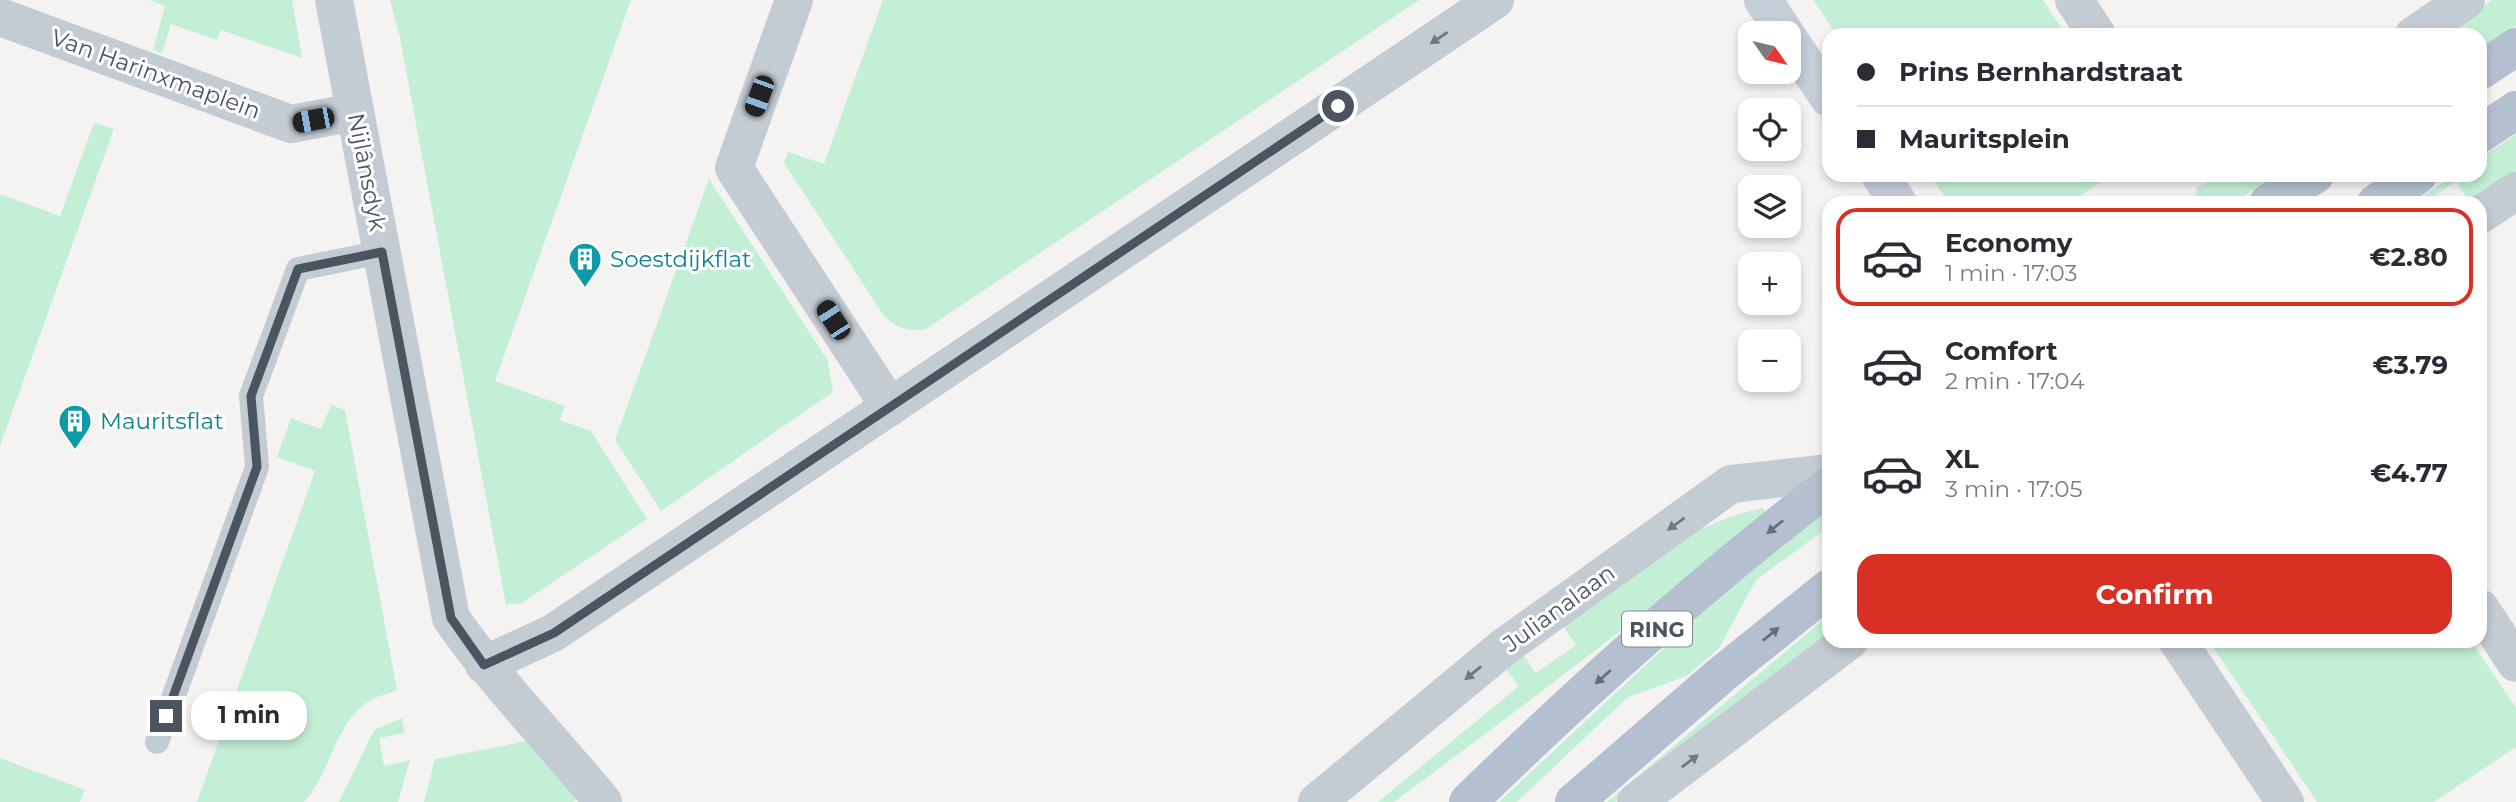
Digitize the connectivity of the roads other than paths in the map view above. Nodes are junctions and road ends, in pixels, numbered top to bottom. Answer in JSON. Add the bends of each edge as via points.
{"nodes":[{"id":1,"x":334,"y":0,"type":"edge"},
{"id":2,"x":794,"y":0,"type":"edge"},
{"id":3,"x":1496,"y":0,"type":"edge"},
{"id":4,"x":1763,"y":0,"type":"edge"},
{"id":5,"x":2074,"y":0,"type":"edge"},
{"id":6,"x":2466,"y":0,"type":"edge"},
{"id":7,"x":0,"y":17,"type":"edge"},
{"id":8,"x":1777,"y":21,"type":"edge"},
{"id":9,"x":2092,"y":28,"type":"edge"},
{"id":10,"x":2424,"y":28,"type":"edge"},
{"id":11,"x":2516,"y":47,"type":"edge"},
{"id":12,"x":1801,"y":57,"type":"edge"},
{"id":13,"x":2487,"y":66,"type":"edge"},
{"id":14,"x":1822,"y":88,"type":"edge"},
{"id":15,"x":2516,"y":110,"type":"edge"},
{"id":16,"x":355,"y":112,"type":"junction"},
{"id":17,"x":2487,"y":129,"type":"edge"},
{"id":18,"x":2303,"y":182,"type":"edge"},
{"id":19,"x":2408,"y":182,"type":"edge"},
{"id":20,"x":2516,"y":191,"type":"edge"},
{"id":21,"x":2280,"y":196,"type":"edge"},
{"id":22,"x":2386,"y":196,"type":"edge"},
{"id":23,"x":2487,"y":210,"type":"edge"},
{"id":24,"x":382,"y":252,"type":"junction"},
{"id":25,"x":890,"y":407,"type":"junction"},
{"id":26,"x":1822,"y":474,"type":"edge"},
{"id":27,"x":1822,"y":491,"type":"edge"},
{"id":28,"x":1822,"y":594,"type":"edge"},
{"id":29,"x":2487,"y":619,"type":"edge"},
{"id":30,"x":1839,"y":648,"type":"edge"},
{"id":31,"x":2182,"y":648,"type":"edge"},
{"id":32,"x":2516,"y":663,"type":"edge"},
{"id":33,"x":484,"y":665,"type":"junction"},
{"id":34,"x":157,"y":743,"type":"dead end"},
{"id":35,"x":603,"y":802,"type":"edge"},
{"id":36,"x":1317,"y":802,"type":"edge"},
{"id":37,"x":1468,"y":802,"type":"edge"},
{"id":38,"x":1574,"y":802,"type":"edge"},
{"id":39,"x":1636,"y":802,"type":"edge"},
{"id":40,"x":2286,"y":802,"type":"edge"}],
"edges":[{"from":1,"to":16,"type":"street","name":"Nijlânsdyk"},
{"from":2,"to":25,"type":"street","via":[[734,168]]},
{"from":3,"to":25,"type":"street","one_way":true},
{"from":4,"to":8,"type":"street"},
{"from":5,"to":9,"type":"street"},
{"from":6,"to":10,"type":"street"},
{"from":7,"to":16,"type":"street","name":"Van Harinxmaplein","via":[[291,124]]},
{"from":11,"to":13,"type":"main road"},
{"from":12,"to":14,"type":"street"},
{"from":15,"to":17,"type":"main road"},
{"from":16,"to":24,"type":"street","name":"Nijlânsdyk"},
{"from":18,"to":21,"type":"main road"},
{"from":19,"to":22,"type":"main road"},
{"from":20,"to":23,"type":"street"},
{"from":24,"to":33,"type":"street","name":"Nijlânsdyk","via":[[451,618]]},
{"from":24,"to":34,"type":"lane","via":[[298,269],[251,396],[257,467]]},
{"from":25,"to":33,"type":"street","via":[[554,633]]},
{"from":26,"to":36,"type":"street","name":"Julianalaan","one_way":true,"via":[[1731,484],[1504,647]]},
{"from":27,"to":37,"type":"main road","number":"RING","one_way":true,"via":[[1670,616]]},
{"from":38,"to":28,"type":"main road","one_way":true},
{"from":29,"to":32,"type":"street"},
{"from":39,"to":30,"type":"street","one_way":true},
{"from":31,"to":40,"type":"street"},
{"from":33,"to":35,"type":"street","name":"Nijlânsdyk"}]}
